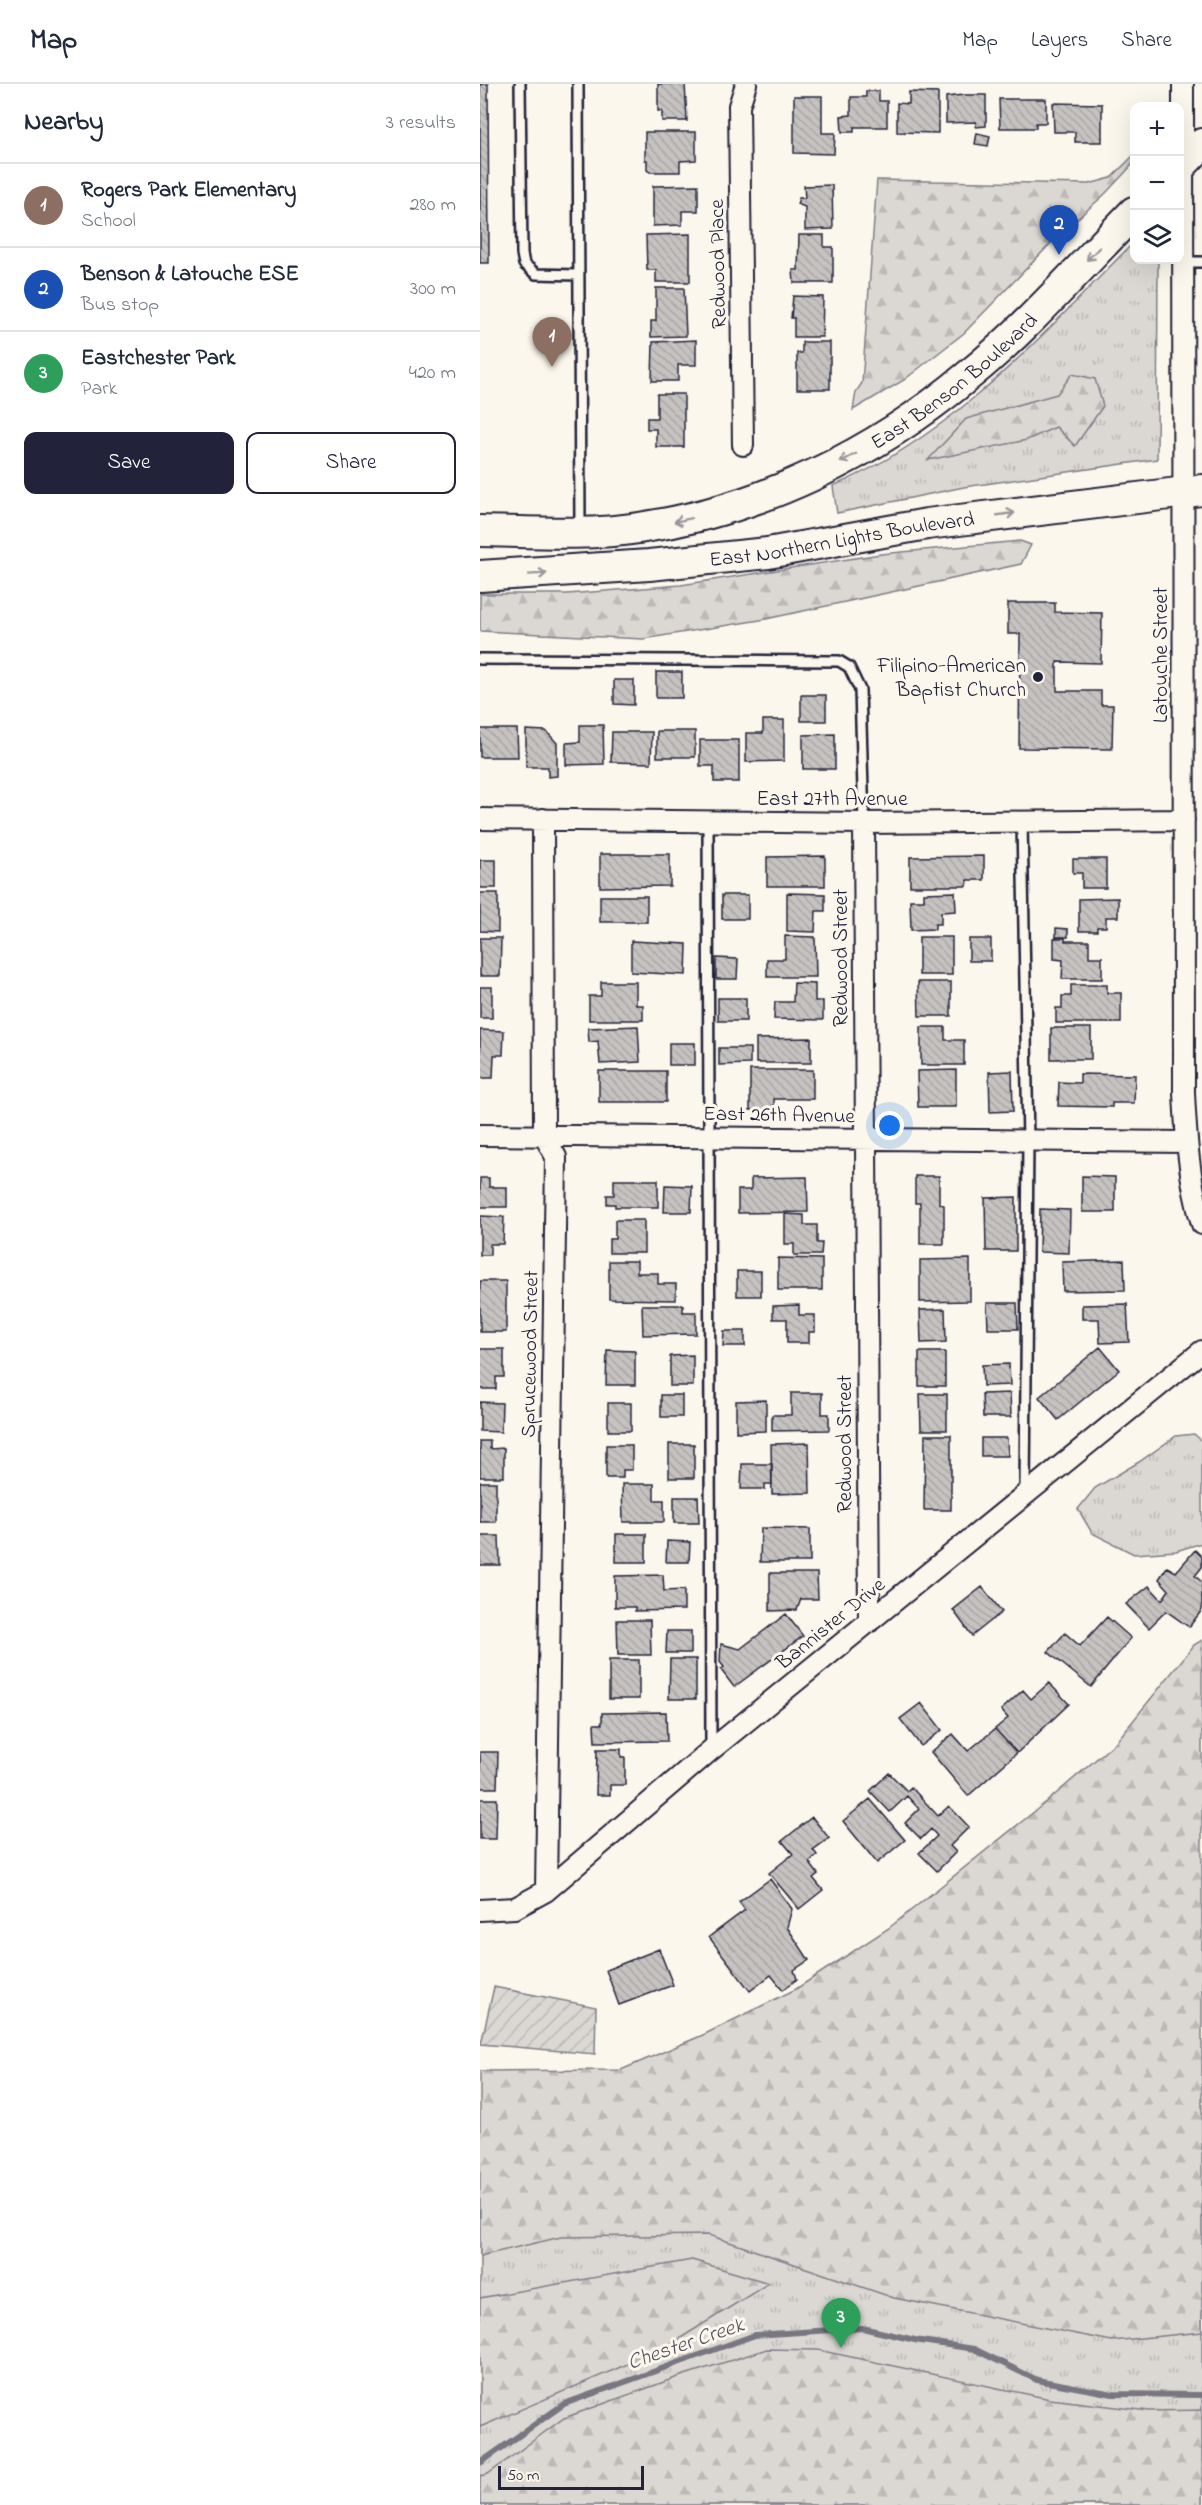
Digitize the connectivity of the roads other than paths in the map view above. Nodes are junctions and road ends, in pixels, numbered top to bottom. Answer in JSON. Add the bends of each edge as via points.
{"nodes":[{"id":1,"x":520,"y":84,"type":"edge"},
{"id":2,"x":578,"y":84,"type":"edge"},
{"id":3,"x":746,"y":84,"type":"edge"},
{"id":4,"x":1183,"y":84,"type":"edge"},
{"id":5,"x":1188,"y":158,"type":"edge"},
{"id":6,"x":1130,"y":216,"type":"edge"},
{"id":7,"x":1193,"y":262,"type":"edge"},
{"id":8,"x":578,"y":275,"type":"junction"},
{"id":9,"x":743,"y":445,"type":"dead end"},
{"id":10,"x":1193,"y":490,"type":"edge"},
{"id":11,"x":740,"y":505,"type":"joint"},
{"id":12,"x":480,"y":531,"type":"edge"},
{"id":13,"x":580,"y":532,"type":"junction"},
{"id":14,"x":480,"y":576,"type":"edge"},
{"id":15,"x":480,"y":659,"type":"edge"},
{"id":16,"x":480,"y":819,"type":"edge"},
{"id":17,"x":543,"y":819,"type":"junction"},
{"id":18,"x":1184,"y":820,"type":"junction"},
{"id":19,"x":708,"y":821,"type":"junction"},
{"id":20,"x":1022,"y":822,"type":"junction"},
{"id":21,"x":864,"y":823,"type":"junction"},
{"id":22,"x":1193,"y":914,"type":"edge"},
{"id":23,"x":480,"y":1135,"type":"edge"},
{"id":24,"x":544,"y":1135,"type":"junction"},
{"id":25,"x":709,"y":1137,"type":"junction"},
{"id":26,"x":865,"y":1138,"type":"junction"},
{"id":27,"x":1028,"y":1140,"type":"junction"},
{"id":28,"x":1186,"y":1142,"type":"junction"},
{"id":29,"x":1202,"y":1224,"type":"edge"},
{"id":30,"x":1202,"y":1351,"type":"edge"},
{"id":31,"x":1025,"y":1495,"type":"junction"},
{"id":32,"x":869,"y":1622,"type":"junction"},
{"id":33,"x":711,"y":1750,"type":"junction"},
{"id":34,"x":546,"y":1892,"type":"junction"},
{"id":35,"x":480,"y":1910,"type":"edge"}],
"edges":[{"from":1,"to":8,"type":"lane","via":[[524,264],[536,274]]},
{"from":2,"to":8,"type":"lane"},
{"from":3,"to":9,"type":"street","name":"Redwood Place","via":[[739,106]]},
{"from":4,"to":5,"type":"street","name":"Latouche Street"},
{"from":5,"to":7,"type":"street","name":"Latouche Street"},
{"from":6,"to":11,"type":"main road","name":"East Benson Boulevard","one_way":true,"via":[[970,374],[908,422],[851,457]]},
{"from":7,"to":10,"type":"street","name":"Latouche Street"},
{"from":8,"to":13,"type":"lane"},
{"from":14,"to":10,"type":"main road","name":"East Northern Lights Boulevard","one_way":true,"via":[[606,569],[768,553],[927,524]]},
{"from":10,"to":18,"type":"street","name":"Latouche Street"},
{"from":11,"to":13,"type":"main road","name":"East Northern Lights Boulevard","one_way":true,"via":[[637,529]]},
{"from":12,"to":13,"type":"main road","name":"East Northern Lights Boulevard"},
{"from":15,"to":21,"type":"lane","name":"Redwood Street","via":[[839,661],[849,667],[860,690]]},
{"from":16,"to":17,"type":"street","name":"East 27th Avenue"},
{"from":17,"to":19,"type":"street","name":"East 27th Avenue"},
{"from":17,"to":24,"type":"street","name":"Sprucewood Street"},
{"from":18,"to":20,"type":"street","name":"East 27th Avenue"},
{"from":18,"to":22,"type":"street","name":"Latouche Street"},
{"from":19,"to":21,"type":"street","name":"East 27th Avenue"},
{"from":19,"to":25,"type":"lane"},
{"from":20,"to":21,"type":"street","name":"East 27th Avenue"},
{"from":20,"to":27,"type":"lane"},
{"from":21,"to":26,"type":"street","name":"Redwood Street"},
{"from":22,"to":28,"type":"street","name":"Latouche Street","via":[[1184,1092]]},
{"from":23,"to":24,"type":"street","name":"East 26th Avenue"},
{"from":24,"to":25,"type":"street","name":"East 26th Avenue"},
{"from":24,"to":34,"type":"street","name":"Sprucewood Street","via":[[556,1157]]},
{"from":25,"to":26,"type":"street","name":"East 26th Avenue"},
{"from":25,"to":33,"type":"lane"},
{"from":26,"to":27,"type":"street","name":"East 26th Avenue"},
{"from":26,"to":32,"type":"street","name":"Redwood Street"},
{"from":27,"to":28,"type":"street","name":"East 26th Avenue"},
{"from":27,"to":31,"type":"lane"},
{"from":28,"to":29,"type":"street","name":"Latouche Street"},
{"from":30,"to":31,"type":"street","name":"Bannister Drive"},
{"from":31,"to":32,"type":"street","name":"Bannister Drive"},
{"from":32,"to":33,"type":"street","name":"Bannister Drive"},
{"from":33,"to":34,"type":"street","name":"Bannister Drive"},
{"from":34,"to":35,"type":"street","name":"Bannister Drive","via":[[515,1908]]}]}
